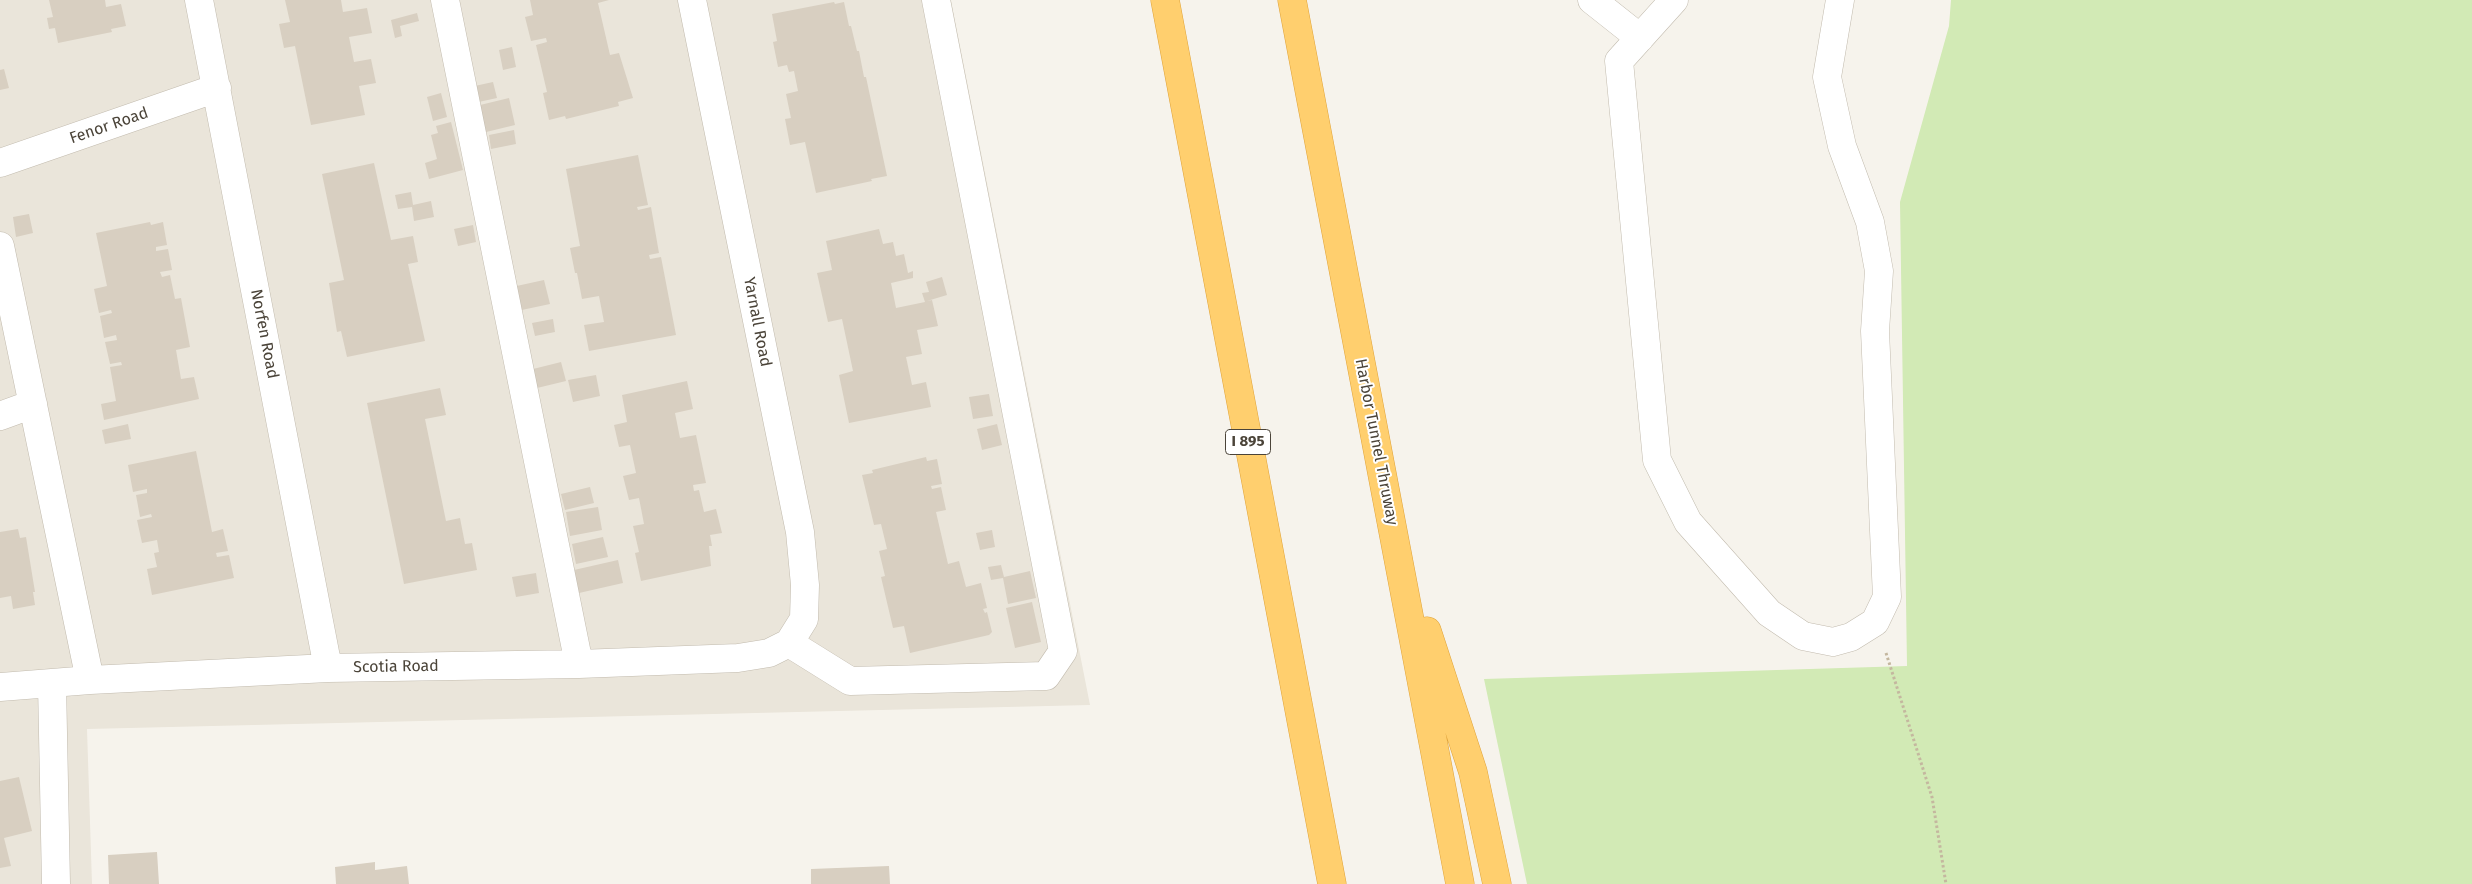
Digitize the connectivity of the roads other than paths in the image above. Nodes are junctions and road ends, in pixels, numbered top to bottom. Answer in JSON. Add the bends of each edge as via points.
{"nodes":[{"id":1,"x":199,"y":0,"type":"edge"},
{"id":2,"x":445,"y":0,"type":"edge"},
{"id":3,"x":692,"y":0,"type":"edge"},
{"id":4,"x":936,"y":0,"type":"edge"},
{"id":5,"x":1166,"y":0,"type":"edge"},
{"id":6,"x":1292,"y":0,"type":"edge"},
{"id":7,"x":1592,"y":0,"type":"edge"},
{"id":8,"x":1674,"y":0,"type":"edge"},
{"id":9,"x":1840,"y":0,"type":"edge"},
{"id":10,"x":1640,"y":38,"type":"junction"},
{"id":11,"x":217,"y":88,"type":"junction"},
{"id":12,"x":0,"y":163,"type":"edge"},
{"id":13,"x":0,"y":246,"type":"edge"},
{"id":14,"x":33,"y":404,"type":"junction"},
{"id":15,"x":0,"y":416,"type":"edge"},
{"id":16,"x":1392,"y":524,"type":"junction"},
{"id":17,"x":789,"y":643,"type":"junction"},
{"id":18,"x":579,"y":664,"type":"junction"},
{"id":19,"x":328,"y":668,"type":"junction"},
{"id":20,"x":90,"y":680,"type":"junction"},
{"id":21,"x":52,"y":683,"type":"junction"},
{"id":22,"x":0,"y":687,"type":"edge"},
{"id":23,"x":56,"y":884,"type":"edge"},
{"id":24,"x":1332,"y":884,"type":"edge"},
{"id":25,"x":1460,"y":884,"type":"edge"},
{"id":26,"x":1497,"y":884,"type":"edge"}],
"edges":[{"from":1,"to":11,"type":"street","name":"Norfen Road"},
{"from":2,"to":18,"type":"street"},
{"from":3,"to":17,"type":"street","name":"Yarnall Road","via":[[800,532],[805,585],[804,619]]},
{"from":4,"to":17,"type":"street","via":[[1063,651],[1046,676],[850,681]]},
{"from":5,"to":24,"type":"highway","number":"I 895"},
{"from":6,"to":16,"type":"highway","name":"Harbor Tunnel Thruway"},
{"from":7,"to":10,"type":"street"},
{"from":8,"to":10,"type":"street"},
{"from":9,"to":10,"type":"street","via":[[1827,77],[1842,146],[1870,222],[1879,271],[1875,331],[1887,597],[1875,622],[1851,637],[1833,642],[1803,636],[1769,613],[1688,522],[1657,460],[1619,62]]},
{"from":11,"to":12,"type":"street","name":"Fenor Road"},
{"from":11,"to":19,"type":"street","name":"Norfen Road"},
{"from":13,"to":14,"type":"street"},
{"from":14,"to":15,"type":"street"},
{"from":14,"to":20,"type":"street"},
{"from":16,"to":25,"type":"highway","name":"Harbor Tunnel Thruway"},
{"from":16,"to":26,"type":"highway","via":[[1473,772]]},
{"from":17,"to":18,"type":"street","name":"Scotia Road","via":[[769,653],[738,658]]},
{"from":18,"to":19,"type":"street","name":"Scotia Road"},
{"from":19,"to":20,"type":"street","name":"Scotia Road"},
{"from":20,"to":21,"type":"street","name":"Scotia Road"},
{"from":21,"to":22,"type":"street","name":"Scotia Road"},
{"from":21,"to":23,"type":"street"}]}
